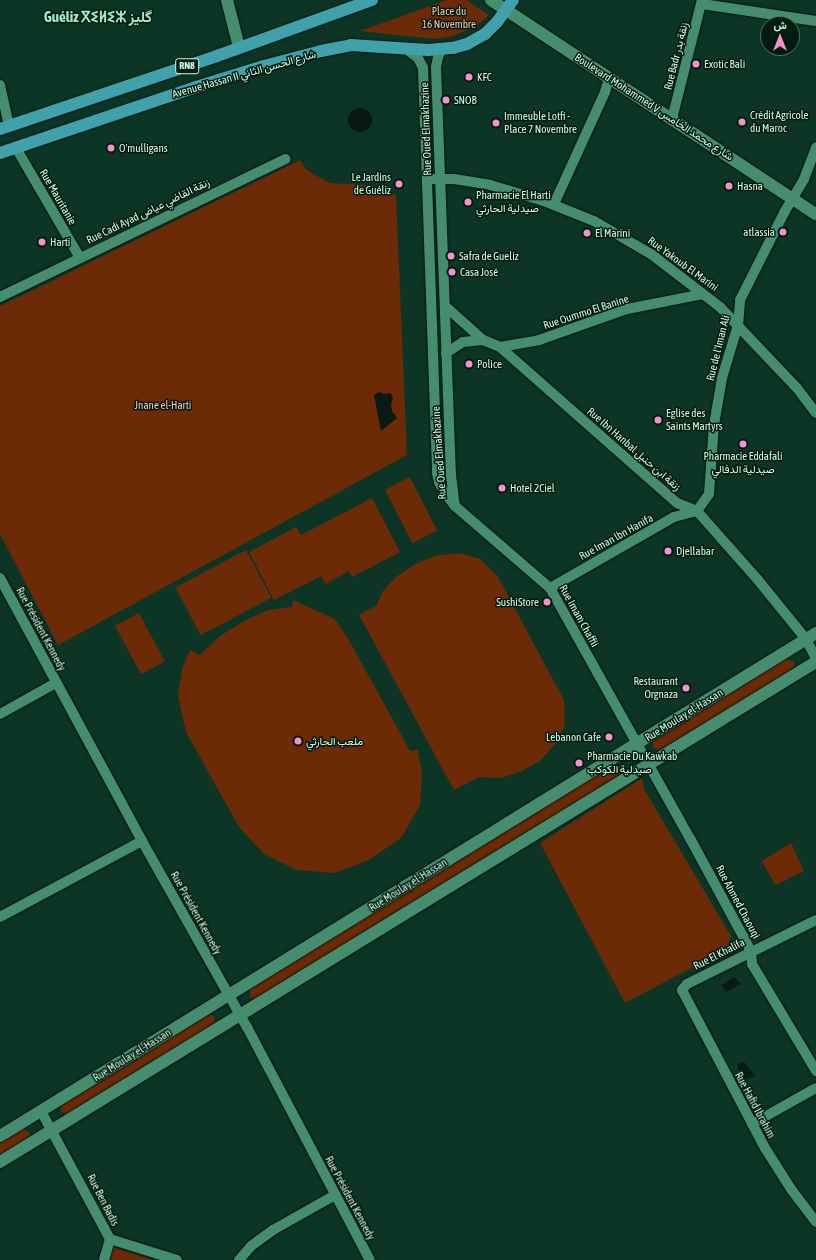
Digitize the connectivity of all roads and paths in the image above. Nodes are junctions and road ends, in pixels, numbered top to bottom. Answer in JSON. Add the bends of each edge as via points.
{"nodes":[{"id":1,"x":226,"y":0,"type":"edge"},
{"id":2,"x":372,"y":0,"type":"edge"},
{"id":3,"x":491,"y":0,"type":"edge"},
{"id":4,"x":702,"y":2,"type":"edge"},
{"id":5,"x":510,"y":5,"type":"edge"},
{"id":6,"x":816,"y":21,"type":"edge"},
{"id":7,"x":239,"y":47,"type":"junction"},
{"id":8,"x":405,"y":48,"type":"junction"},
{"id":9,"x":442,"y":49,"type":"junction"},
{"id":10,"x":610,"y":78,"type":"junction"},
{"id":11,"x":0,"y":85,"type":"edge"},
{"id":12,"x":672,"y":119,"type":"junction"},
{"id":13,"x":4,"y":127,"type":"edge"},
{"id":14,"x":16,"y":148,"type":"junction"},
{"id":15,"x":816,"y":148,"type":"edge"},
{"id":16,"x":0,"y":153,"type":"edge"},
{"id":17,"x":285,"y":159,"type":"dead end"},
{"id":18,"x":427,"y":179,"type":"junction"},
{"id":19,"x":440,"y":179,"type":"junction"},
{"id":20,"x":793,"y":199,"type":"junction"},
{"id":21,"x":554,"y":204,"type":"junction"},
{"id":22,"x":816,"y":214,"type":"edge"},
{"id":23,"x":80,"y":258,"type":"junction"},
{"id":24,"x":703,"y":294,"type":"junction"},
{"id":25,"x":0,"y":297,"type":"edge"},
{"id":26,"x":445,"y":306,"type":"junction"},
{"id":27,"x":738,"y":325,"type":"junction"},
{"id":28,"x":483,"y":340,"type":"junction"},
{"id":29,"x":500,"y":347,"type":"junction"},
{"id":30,"x":446,"y":353,"type":"junction"},
{"id":31,"x":816,"y":413,"type":"edge"},
{"id":32,"x":455,"y":506,"type":"junction"},
{"id":33,"x":696,"y":511,"type":"junction"},
{"id":34,"x":0,"y":578,"type":"edge"},
{"id":35,"x":550,"y":588,"type":"junction"},
{"id":36,"x":816,"y":633,"type":"edge"},
{"id":37,"x":806,"y":639,"type":"junction"},
{"id":38,"x":816,"y":660,"type":"edge"},
{"id":39,"x":56,"y":684,"type":"junction"},
{"id":40,"x":0,"y":714,"type":"edge"},
{"id":41,"x":637,"y":744,"type":"junction"},
{"id":42,"x":648,"y":764,"type":"junction"},
{"id":43,"x":142,"y":841,"type":"junction"},
{"id":44,"x":0,"y":917,"type":"edge"},
{"id":45,"x":816,"y":920,"type":"edge"},
{"id":46,"x":751,"y":952,"type":"junction"},
{"id":47,"x":682,"y":993,"type":"joint"},
{"id":48,"x":229,"y":995,"type":"junction"},
{"id":49,"x":240,"y":1014,"type":"junction"},
{"id":50,"x":816,"y":1071,"type":"edge"},
{"id":51,"x":816,"y":1088,"type":"edge"},
{"id":52,"x":41,"y":1111,"type":"junction"},
{"id":53,"x":752,"y":1124,"type":"junction"},
{"id":54,"x":52,"y":1129,"type":"junction"},
{"id":55,"x":0,"y":1136,"type":"edge"},
{"id":56,"x":0,"y":1162,"type":"edge"},
{"id":57,"x":335,"y":1195,"type":"junction"},
{"id":58,"x":816,"y":1222,"type":"edge"},
{"id":59,"x":110,"y":1239,"type":"junction"},
{"id":60,"x":104,"y":1260,"type":"edge"},
{"id":61,"x":177,"y":1260,"type":"edge"},
{"id":62,"x":238,"y":1260,"type":"edge"},
{"id":63,"x":370,"y":1260,"type":"edge"}],
"edges":[{"from":1,"to":7,"type":"street"},
{"from":2,"to":7,"type":"main road","name":"Avenue Hassan II شارع الحسن الثاني","number":"RN8"},
{"from":3,"to":5,"type":"street","name":"Boulevard Mohammed V شارع محمد الخامس"},
{"from":4,"to":6,"type":"street"},
{"from":4,"to":12,"type":"street","name":"Rue Badr زنقة بدر"},
{"from":5,"to":9,"type":"main road","name":"Avenue Hassan II شارع الحسن الثاني","number":"RN8","via":[[497,22],[477,39],[453,48]]},
{"from":5,"to":10,"type":"street","name":"Boulevard Mohammed V شارع محمد الخامس"},
{"from":7,"to":13,"type":"main road","name":"Avenue Hassan II شارع الحسن الثاني","number":"RN8"},
{"from":8,"to":9,"type":"main road","name":"Avenue Hassan II شارع الحسن الثاني","number":"RN8"},
{"from":8,"to":14,"type":"main road","name":"Avenue Hassan II شارع الحسن الثاني","number":"RN8","via":[[351,45],[286,60],[196,86]]},
{"from":8,"to":18,"type":"street","name":"Rue Oued Elmakhazine","via":[[418,58],[423,68]]},
{"from":9,"to":19,"type":"street","name":"Rue Oued Elmakhazine","via":[[436,67]]},
{"from":10,"to":12,"type":"street","name":"Boulevard Mohammed V شارع محمد الخامس"},
{"from":10,"to":21,"type":"street"},
{"from":11,"to":13,"type":"street"},
{"from":12,"to":20,"type":"street","name":"Boulevard Mohammed V شارع محمد الخامس"},
{"from":14,"to":16,"type":"main road","name":"Avenue Hassan II شارع الحسن الثاني","number":"RN8"},
{"from":14,"to":23,"type":"street","name":"Rue Mauritanie"},
{"from":15,"to":20,"type":"street","name":"Rue de l'Iman Ali"},
{"from":17,"to":23,"type":"street","name":"Rue Cadi Ayad زنقة القاضي عياض"},
{"from":18,"to":19,"type":"street","name":"Rue Yakoub El Marini"},
{"from":18,"to":32,"type":"street","name":"Rue Oued Elmakhazine","via":[[436,473],[444,492]]},
{"from":19,"to":21,"type":"street","name":"Rue Yakoub El Marini","via":[[490,185]]},
{"from":19,"to":26,"type":"street","name":"Rue Oued Elmakhazine"},
{"from":20,"to":22,"type":"street","name":"Boulevard Mohammed V شارع محمد الخامس"},
{"from":20,"to":27,"type":"street","name":"Rue de l'Iman Ali","via":[[740,300]]},
{"from":21,"to":24,"type":"street","name":"Rue Yakoub El Marini","via":[[594,221],[651,254]]},
{"from":23,"to":25,"type":"street","name":"Rue Cadi Ayad زنقة القاضي عياض"},
{"from":24,"to":27,"type":"street","name":"Rue Yakoub El Marini"},
{"from":24,"to":29,"type":"street","name":"Rue Oummo El Banine","via":[[627,309],[539,340]]},
{"from":26,"to":28,"type":"street","name":"Rue Ibn Hanbal زنقة ابن حنبل"},
{"from":26,"to":30,"type":"street","name":"Rue Oued Elmakhazine"},
{"from":27,"to":31,"type":"street","name":"Rue Yakoub El Marini","via":[[797,388]]},
{"from":27,"to":33,"type":"street","name":"Rue de l'Iman Ali","via":[[722,378],[714,425],[709,494]]},
{"from":28,"to":29,"type":"street","name":"Rue Ibn Hanbal زنقة ابن حنبل"},
{"from":28,"to":30,"type":"street","name":"Rue Ibn Hanbal زنقة ابن حنبل","via":[[463,342]]},
{"from":29,"to":33,"type":"street","name":"Rue Ibn Hanbal زنقة ابن حنبل","via":[[677,502]]},
{"from":30,"to":32,"type":"street","name":"Rue Oued Elmakhazine","via":[[450,476]]},
{"from":32,"to":35,"type":"street","name":"Rue Imam Chaffii"},
{"from":33,"to":35,"type":"street","name":"Rue Iman lbn Hanifa","via":[[674,517]]},
{"from":33,"to":37,"type":"street","name":"Rue Ibn Hanbal زنقة ابن حنبل","via":[[758,580]]},
{"from":34,"to":39,"type":"street","name":"Rue Président Kennedy"},
{"from":35,"to":41,"type":"street","name":"Rue Imam Chaffii"},
{"from":36,"to":37,"type":"street","name":"Rue Moulay el-Hassan"},
{"from":37,"to":38,"type":"street","name":"Rue Ibn Hanbal زنقة ابن حنبل"},
{"from":37,"to":41,"type":"street","name":"Rue Moulay el-Hassan"},
{"from":38,"to":42,"type":"street","name":"Rue Moulay el-Hassan"},
{"from":39,"to":40,"type":"street"},
{"from":39,"to":43,"type":"street","name":"Rue Président Kennedy"},
{"from":41,"to":42,"type":"street","name":"Rue Ahmed Chaouqi"},
{"from":41,"to":48,"type":"street","name":"Rue Moulay el-Hassan"},
{"from":42,"to":46,"type":"street","name":"Rue Ahmed Chaouqi"},
{"from":42,"to":49,"type":"street","name":"Rue Moulay el-Hassan"},
{"from":43,"to":44,"type":"street"},
{"from":43,"to":48,"type":"street","name":"Rue Président Kennedy"},
{"from":45,"to":46,"type":"street","name":"Rue El Khalifa"},
{"from":46,"to":47,"type":"street","name":"Rue El Khalifa","via":[[687,984]]},
{"from":46,"to":50,"type":"street","name":"Rue Ahmed Chaouqi","via":[[752,964]]},
{"from":47,"to":53,"type":"street","name":"Rue Hafid Ibrahim"},
{"from":48,"to":49,"type":"street","name":"Rue Président Kennedy"},
{"from":48,"to":52,"type":"street","name":"Rue Moulay el-Hassan"},
{"from":49,"to":54,"type":"street","name":"Rue Moulay el-Hassan"},
{"from":49,"to":57,"type":"street","name":"Rue Président Kennedy"},
{"from":51,"to":53,"type":"street"},
{"from":52,"to":54,"type":"street","name":"Rue Ben Badis"},
{"from":52,"to":55,"type":"street","name":"Rue Moulay el-Hassan"},
{"from":53,"to":58,"type":"street","name":"Rue Hafid Ibrahim","via":[[790,1188]]},
{"from":54,"to":56,"type":"street","name":"Rue Moulay el-Hassan"},
{"from":54,"to":59,"type":"street","name":"Rue Ben Badis"},
{"from":57,"to":62,"type":"street","via":[[273,1230],[251,1246]]},
{"from":57,"to":63,"type":"street","name":"Rue Président Kennedy"},
{"from":59,"to":60,"type":"street"},
{"from":59,"to":61,"type":"street","name":"Rue Ben Badis"}]}
